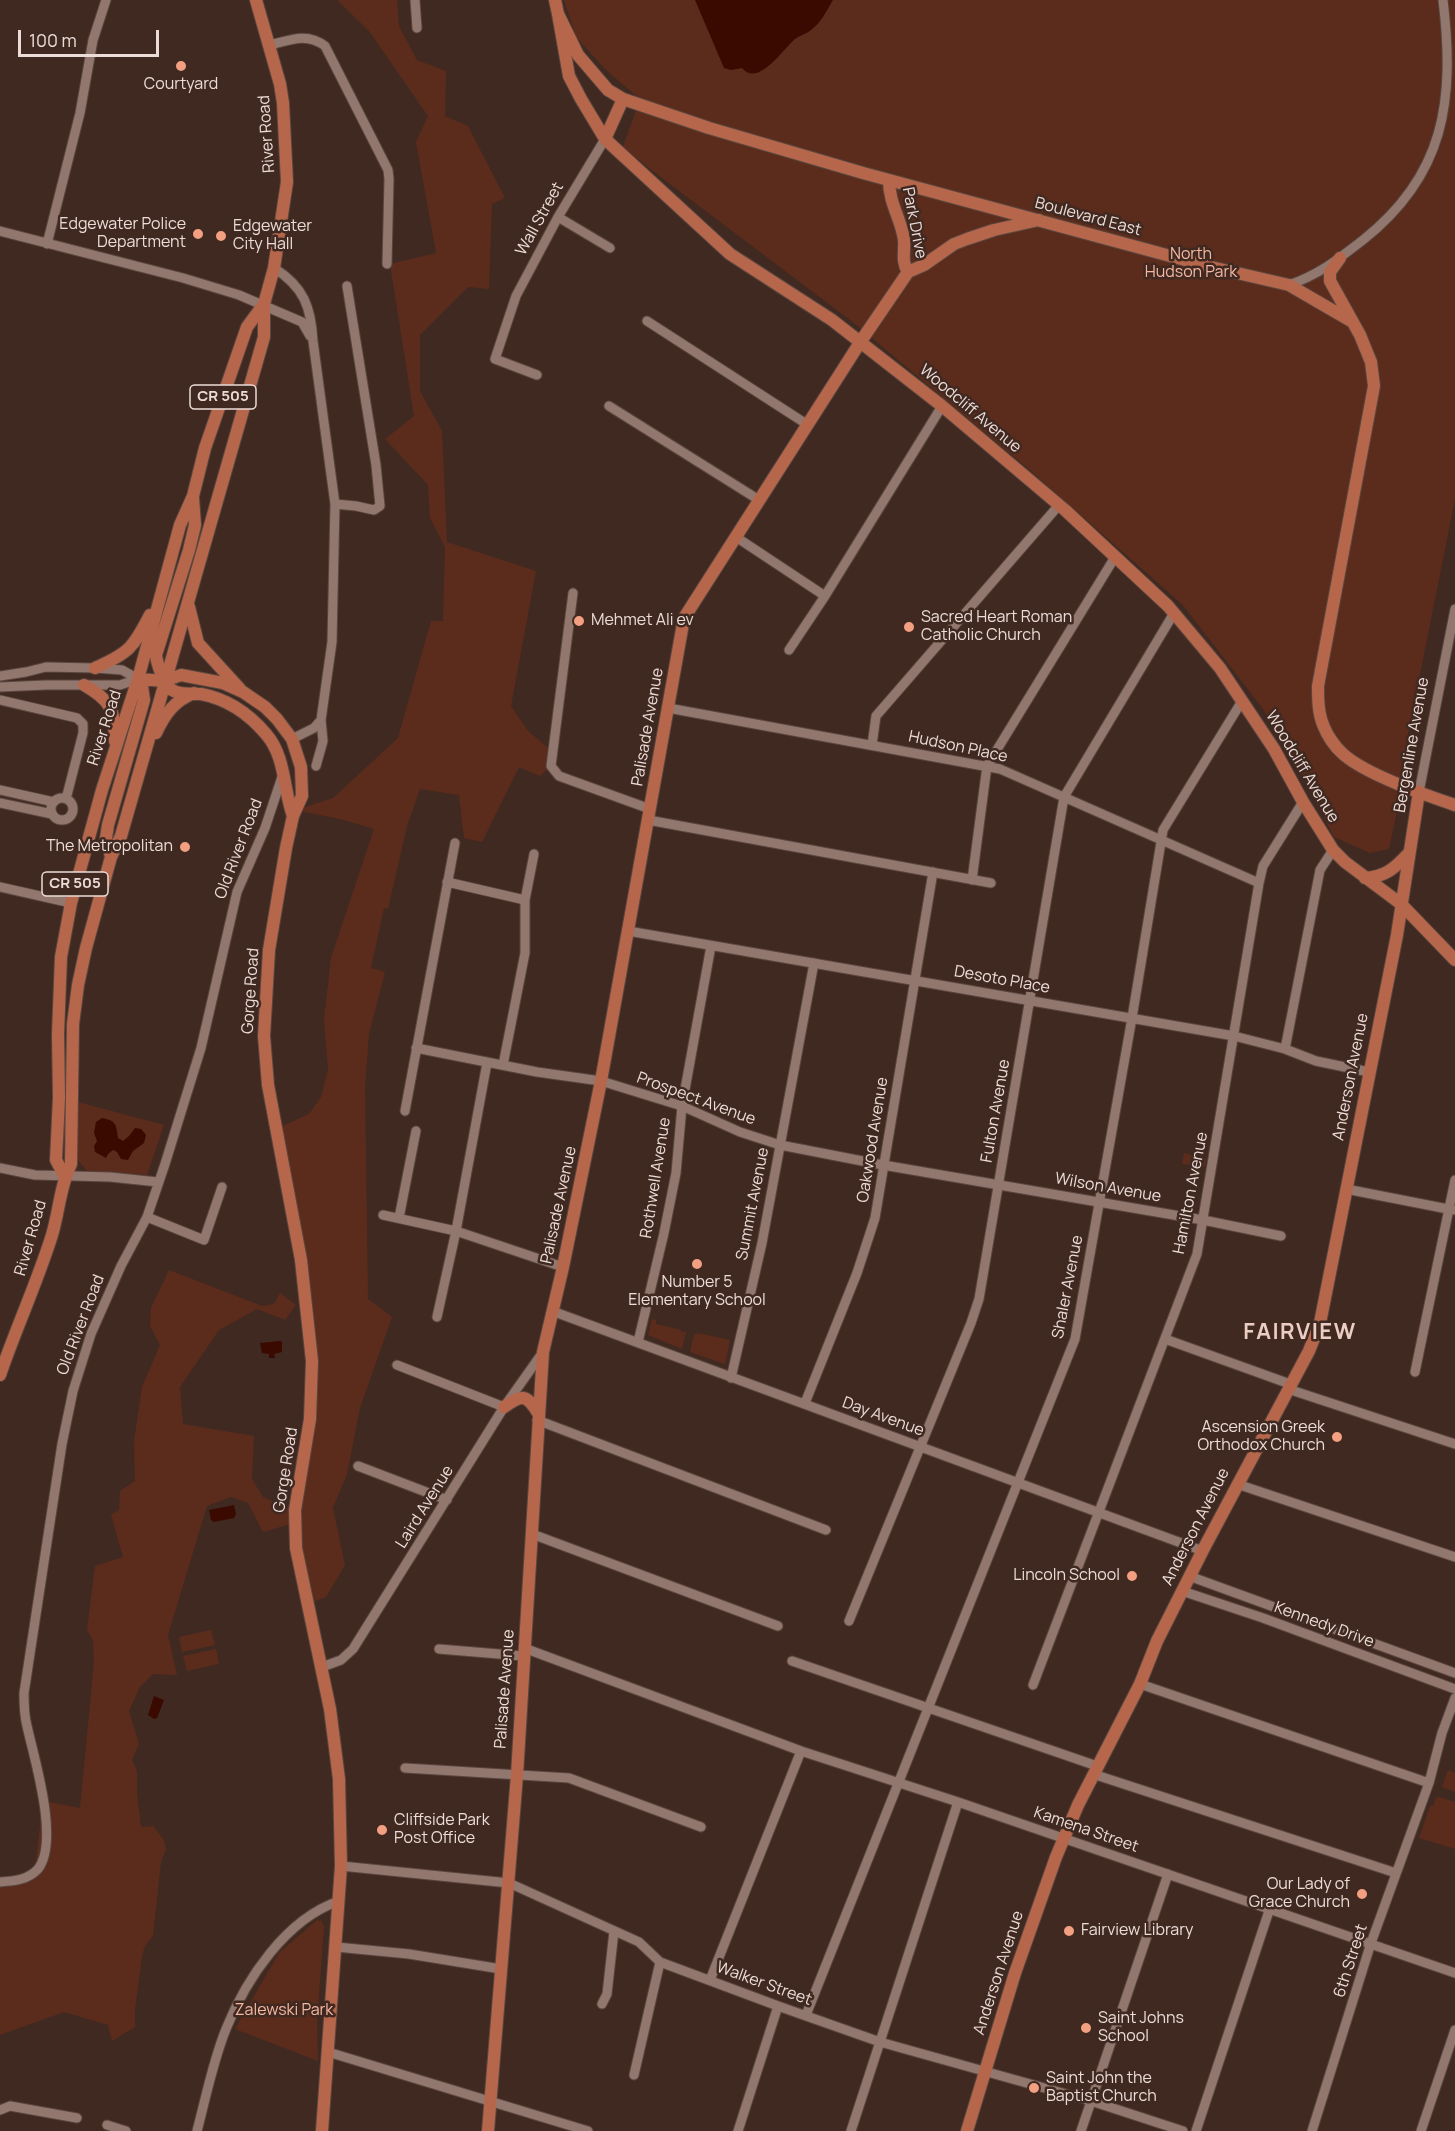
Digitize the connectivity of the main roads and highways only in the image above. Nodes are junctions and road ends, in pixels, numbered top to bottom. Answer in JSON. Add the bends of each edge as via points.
{"nodes":[{"id":1,"x":256,"y":0,"type":"edge"},
{"id":2,"x":555,"y":0,"type":"edge"},
{"id":3,"x":558,"y":14,"type":"junction"},
{"id":4,"x":623,"y":99,"type":"junction"},
{"id":5,"x":604,"y":139,"type":"junction"},
{"id":6,"x":890,"y":180,"type":"junction"},
{"id":7,"x":1039,"y":220,"type":"junction"},
{"id":8,"x":1340,"y":258,"type":"road end"},
{"id":9,"x":908,"y":272,"type":"junction"},
{"id":10,"x":264,"y":304,"type":"junction"},
{"id":11,"x":1351,"y":321,"type":"junction"},
{"id":12,"x":861,"y":341,"type":"junction"},
{"id":13,"x":193,"y":496,"type":"junction"},
{"id":14,"x":160,"y":595,"type":"junction"},
{"id":15,"x":188,"y":603,"type":"junction"},
{"id":16,"x":95,"y":668,"type":"road end"},
{"id":17,"x":138,"y":679,"type":"junction"},
{"id":18,"x":165,"y":681,"type":"junction"},
{"id":19,"x":84,"y":685,"type":"road end"},
{"id":20,"x":243,"y":692,"type":"junction"},
{"id":21,"x":194,"y":693,"type":"junction"},
{"id":22,"x":115,"y":752,"type":"junction"},
{"id":23,"x":143,"y":758,"type":"junction"},
{"id":24,"x":1419,"y":792,"type":"junction"},
{"id":25,"x":1455,"y":804,"type":"edge"},
{"id":26,"x":293,"y":816,"type":"junction"},
{"id":27,"x":1409,"y":853,"type":"junction"},
{"id":28,"x":111,"y":857,"type":"junction"},
{"id":29,"x":1365,"y":878,"type":"junction"},
{"id":30,"x":1403,"y":888,"type":"joint"},
{"id":31,"x":1401,"y":904,"type":"junction"},
{"id":32,"x":1455,"y":960,"type":"edge"},
{"id":33,"x":65,"y":1177,"type":"junction"},
{"id":34,"x":0,"y":1371,"type":"edge"},
{"id":35,"x":504,"y":1407,"type":"road end"},
{"id":36,"x":538,"y":1417,"type":"junction"},
{"id":37,"x":322,"y":2131,"type":"edge"},
{"id":38,"x":488,"y":2131,"type":"edge"},
{"id":39,"x":967,"y":2131,"type":"edge"}],
"edges":[{"from":1,"to":10,"type":"main road","name":"River Road","number":"CR 505","via":[[283,103],[287,182],[274,268]]},
{"from":2,"to":3,"type":"main road","name":"Boulevard East"},
{"from":3,"to":4,"type":"main road","name":"Boulevard East","via":[[578,55],[608,90]]},
{"from":3,"to":5,"type":"main road","name":"Woodcliff Avenue","via":[[569,76]]},
{"from":4,"to":5,"type":"main road","name":"Wall Street"},
{"from":4,"to":6,"type":"main road","name":"Boulevard East"},
{"from":5,"to":12,"type":"main road","name":"Woodcliff Avenue","via":[[730,254]]},
{"from":6,"to":7,"type":"main road","name":"Boulevard East"},
{"from":6,"to":9,"type":"main road","name":"Park Drive","via":[[889,196],[902,230],[904,266]]},
{"from":7,"to":9,"type":"main road","name":"Park Drive","via":[[954,244]]},
{"from":7,"to":11,"type":"main road","name":"Boulevard East","via":[[1289,285]]},
{"from":8,"to":11,"type":"main road","via":[[1329,279]]},
{"from":9,"to":12,"type":"main road","name":"Park Drive"},
{"from":10,"to":13,"type":"main road","name":"River Road","number":"CR 505","via":[[247,327],[205,448]]},
{"from":10,"to":15,"type":"main road","name":"River Road","number":"CR 505","via":[[264,337]]},
{"from":11,"to":24,"type":"main road","via":[[1371,362],[1374,386],[1330,614],[1318,686],[1319,707],[1324,728],[1341,753],[1356,764]]},
{"from":12,"to":29,"type":"main road","name":"Woodcliff Avenue","via":[[1059,505],[1174,613],[1220,668],[1274,749],[1333,850]]},
{"from":12,"to":36,"type":"main road","name":"Palisade Avenue","via":[[684,618],[601,1081],[543,1352]]},
{"from":13,"to":14,"type":"main road","name":"River Road","number":"CR 505","via":[[180,525]]},
{"from":13,"to":18,"type":"main road","via":[[195,525],[156,655]]},
{"from":14,"to":16,"type":"main road","via":[[130,649]]},
{"from":14,"to":17,"type":"main road","name":"River Road","number":"CR 505"},
{"from":15,"to":18,"type":"main road","name":"River Road","number":"CR 505"},
{"from":15,"to":20,"type":"main road","via":[[198,643]]},
{"from":17,"to":18,"type":"main road","name":"Gorge Road"},
{"from":17,"to":22,"type":"main road","name":"River Road","number":"CR 505"},
{"from":17,"to":28,"type":"main road","via":[[144,700],[108,825],[106,838]]},
{"from":18,"to":20,"type":"main road","name":"Gorge Road","via":[[180,675],[223,683]]},
{"from":18,"to":21,"type":"main road","name":"Gorge Road","via":[[173,691]]},
{"from":18,"to":23,"type":"main road","name":"River Road","number":"CR 505"},
{"from":19,"to":22,"type":"main road","via":[[109,703],[114,715]]},
{"from":20,"to":26,"type":"main road","name":"Gorge Road","via":[[265,707],[292,740],[301,767],[302,796]]},
{"from":21,"to":23,"type":"main road","via":[[174,704],[164,716]]},
{"from":21,"to":26,"type":"main road","name":"Gorge Road","via":[[236,706],[251,717],[275,746]]},
{"from":22,"to":33,"type":"main road","name":"River Road","number":"CR 505","via":[[77,876],[61,957],[56,1160]]},
{"from":23,"to":28,"type":"main road","name":"River Road","number":"CR 505","via":[[121,836]]},
{"from":24,"to":25,"type":"main road"},
{"from":24,"to":27,"type":"main road","name":"Bergenline Avenue"},
{"from":26,"to":37,"type":"main road","name":"Gorge Road","via":[[269,950],[264,1038],[268,1086],[301,1260],[312,1361],[310,1419],[294,1528],[330,1709],[339,1779],[339,1900]]},
{"from":27,"to":29,"type":"main road","via":[[1387,874]]},
{"from":27,"to":30,"type":"main road","name":"Bergenline Avenue"},
{"from":28,"to":33,"type":"main road","name":"River Road","number":"CR 505","via":[[78,985],[73,1024],[71,1164]]},
{"from":29,"to":31,"type":"main road","name":"Woodcliff Avenue"},
{"from":30,"to":31,"type":"main road","name":"Anderson Avenue"},
{"from":31,"to":32,"type":"main road","name":"Woodcliff Avenue"},
{"from":31,"to":39,"type":"main road","name":"Anderson Avenue","via":[[1320,1323],[1157,1641],[1064,1838],[1015,1973]]},
{"from":33,"to":34,"type":"main road","name":"River Road","number":"CR 505","via":[[33,1291]]},
{"from":35,"to":36,"type":"main road","via":[[522,1397],[530,1401]]},
{"from":36,"to":38,"type":"main road","name":"Palisade Avenue","via":[[517,1775]]}]}
